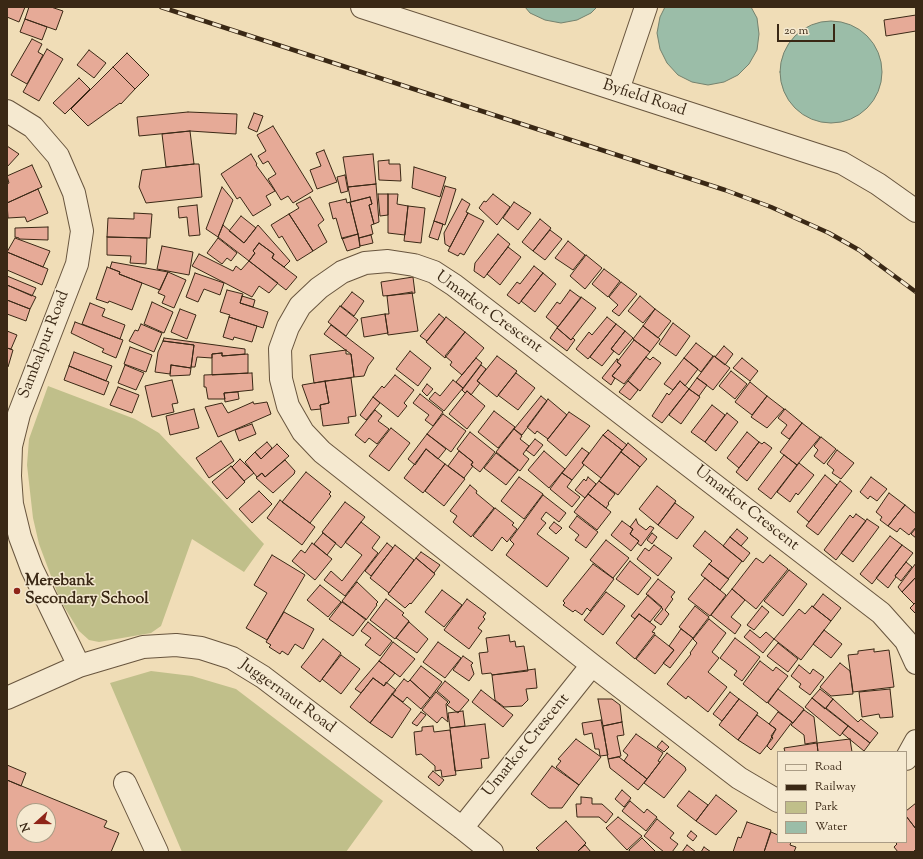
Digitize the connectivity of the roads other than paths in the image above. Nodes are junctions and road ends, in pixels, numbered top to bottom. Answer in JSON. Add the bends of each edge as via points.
{"nodes":[{"id":1,"x":362,"y":7,"type":"edge"},
{"id":2,"x":646,"y":7,"type":"edge"},
{"id":3,"x":618,"y":90,"type":"junction"},
{"id":4,"x":7,"y":111,"type":"edge"},
{"id":5,"x":916,"y":211,"type":"edge"},
{"id":6,"x":916,"y":663,"type":"edge"},
{"id":7,"x":592,"y":665,"type":"junction"},
{"id":8,"x":79,"y":666,"type":"junction"},
{"id":9,"x":7,"y":698,"type":"edge"},
{"id":10,"x":916,"y":741,"type":"edge"},
{"id":11,"x":907,"y":757,"type":"edge"},
{"id":12,"x":125,"y":783,"type":"dead end"},
{"id":13,"x":777,"y":800,"type":"edge"},
{"id":14,"x":462,"y":828,"type":"junction"},
{"id":15,"x":157,"y":852,"type":"edge"},
{"id":16,"x":492,"y":852,"type":"edge"}],
"edges":[{"from":1,"to":3,"type":"street","name":"Byfield Road"},
{"from":2,"to":3,"type":"street"},
{"from":3,"to":5,"type":"street","name":"Byfield Road","via":[[842,163]]},
{"from":4,"to":8,"type":"street","name":"Sambalpur Road","via":[[33,127],[58,156],[74,193],[82,231],[77,264],[19,414],[11,446],[10,476],[12,504],[20,537],[32,570]]},
{"from":6,"to":7,"type":"street","name":"Umarkot Crescent","via":[[906,640],[880,613],[454,285],[414,265],[388,261],[365,263],[342,272],[319,288],[300,306],[288,327],[280,350],[281,379],[288,406],[303,432],[322,452]]},
{"from":7,"to":13,"type":"street","name":"Umarkot Crescent","via":[[739,778]]},
{"from":7,"to":14,"type":"street","name":"Umarkot Crescent"},
{"from":8,"to":9,"type":"street","name":"Juggernaut Road"},
{"from":8,"to":14,"type":"street","name":"Juggernaut Road","via":[[143,647],[176,644],[201,648],[232,658],[263,677]]},
{"from":10,"to":11,"type":"street"},
{"from":12,"to":15,"type":"street"},
{"from":14,"to":16,"type":"street","name":"Juggernaut Road"}]}
